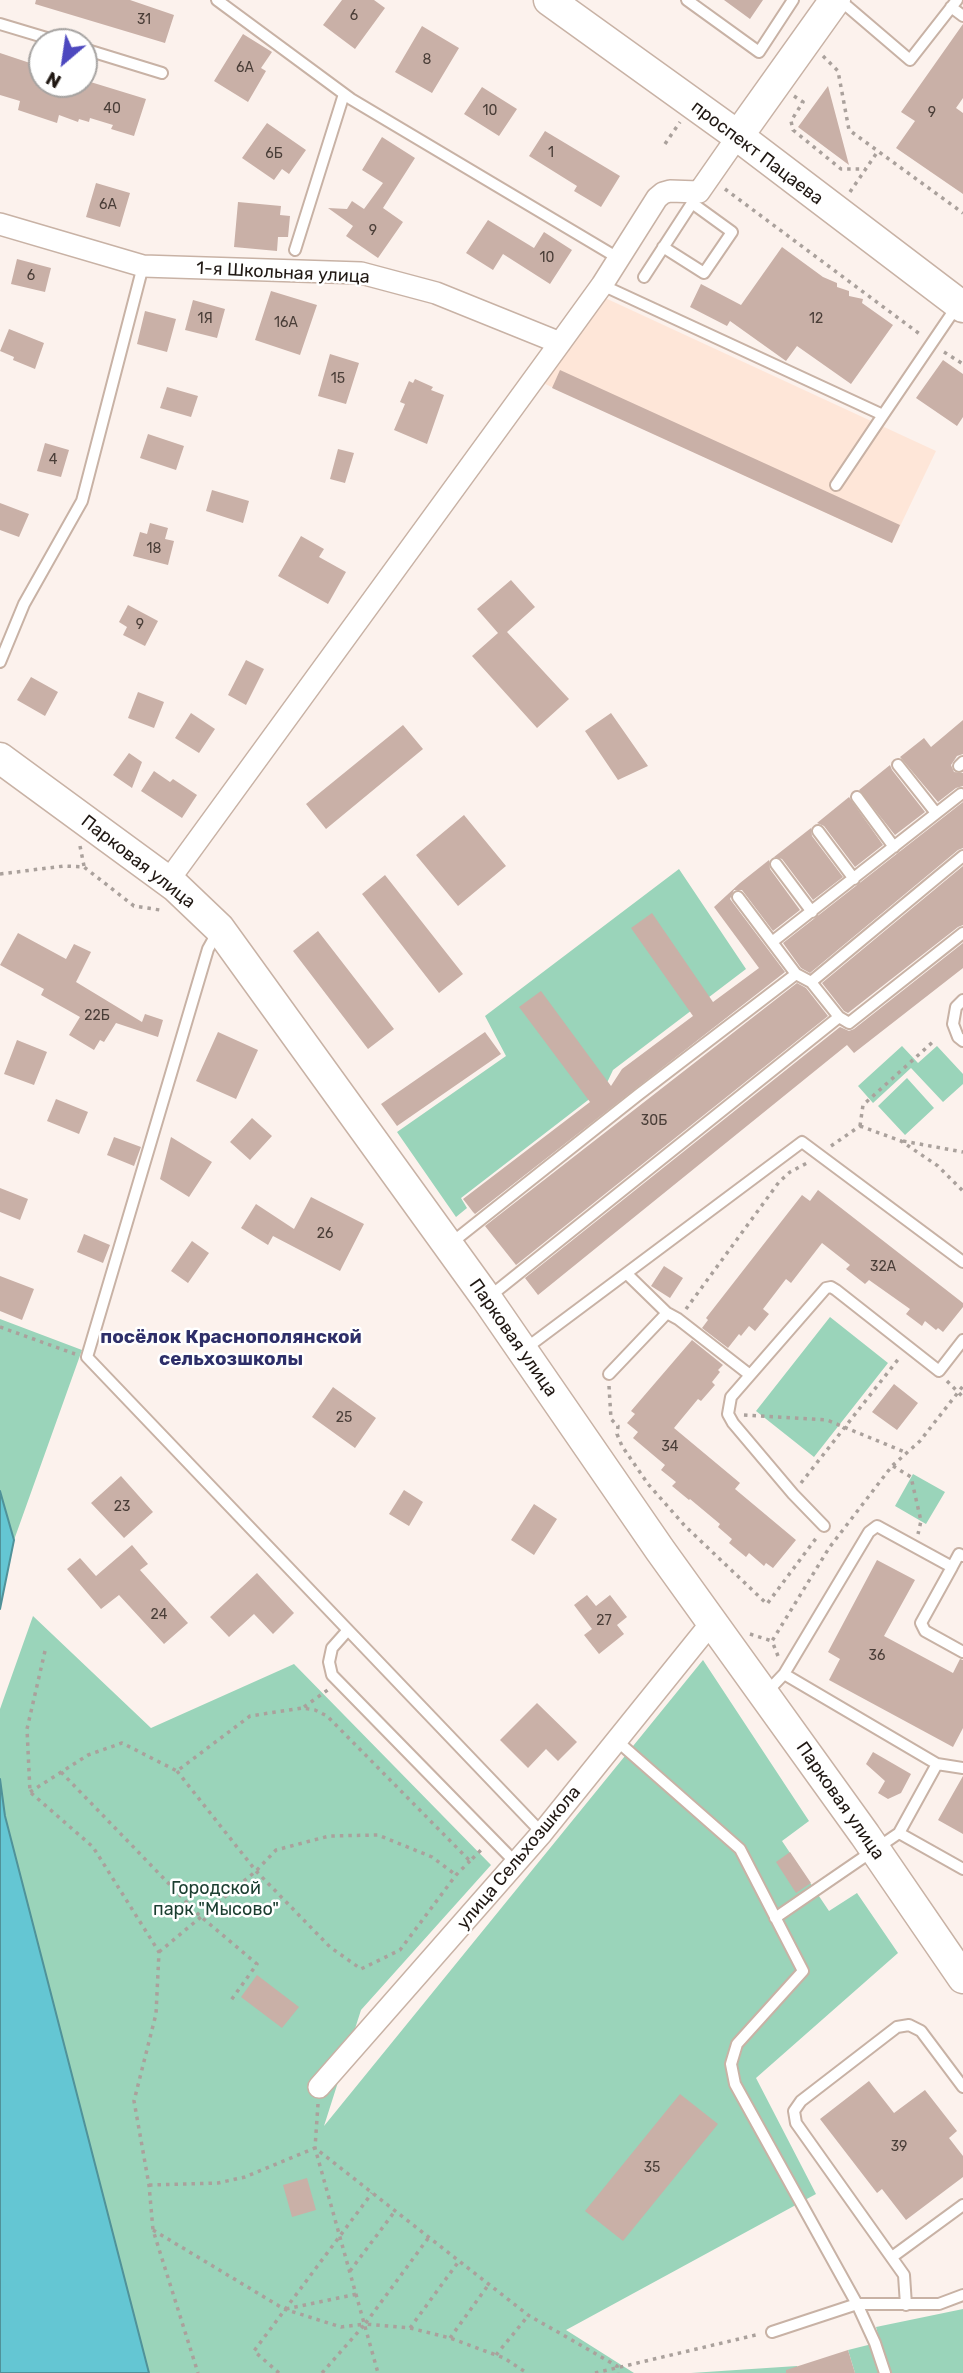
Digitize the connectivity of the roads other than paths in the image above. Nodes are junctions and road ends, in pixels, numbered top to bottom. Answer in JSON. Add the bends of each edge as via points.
{"nodes":[{"id":1,"x":217,"y":0,"type":"edge"},
{"id":2,"x":549,"y":0,"type":"edge"},
{"id":3,"x":687,"y":0,"type":"edge"},
{"id":4,"x":793,"y":0,"type":"edge"},
{"id":5,"x":835,"y":0,"type":"edge"},
{"id":6,"x":954,"y":4,"type":"edge"},
{"id":7,"x":963,"y":16,"type":"edge"},
{"id":8,"x":0,"y":24,"type":"edge"},
{"id":9,"x":28,"y":32,"type":"edge"},
{"id":10,"x":98,"y":53,"type":"edge"},
{"id":11,"x":162,"y":73,"type":"dead end"},
{"id":12,"x":344,"y":94,"type":"junction"},
{"id":13,"x":738,"y":136,"type":"junction"},
{"id":14,"x":700,"y":191,"type":"junction"},
{"id":15,"x":0,"y":224,"type":"edge"},
{"id":16,"x":663,"y":247,"type":"junction"},
{"id":17,"x":295,"y":250,"type":"dead end"},
{"id":18,"x":618,"y":258,"type":"junction"},
{"id":19,"x":143,"y":266,"type":"junction"},
{"id":20,"x":644,"y":277,"type":"dead end"},
{"id":21,"x":602,"y":285,"type":"junction"},
{"id":22,"x":961,"y":306,"type":"edge"},
{"id":23,"x":560,"y":343,"type":"junction"},
{"id":24,"x":883,"y":415,"type":"junction"},
{"id":25,"x":836,"y":485,"type":"dead end"},
{"id":26,"x":0,"y":662,"type":"edge"},
{"id":27,"x":0,"y":758,"type":"edge"},
{"id":28,"x":898,"y":765,"type":"dead end"},
{"id":29,"x":961,"y":794,"type":"dead end"},
{"id":30,"x":857,"y":797,"type":"dead end"},
{"id":31,"x":936,"y":813,"type":"junction"},
{"id":32,"x":818,"y":831,"type":"dead end"},
{"id":33,"x":894,"y":847,"type":"junction"},
{"id":34,"x":963,"y":856,"type":"edge"},
{"id":35,"x":776,"y":864,"type":"dead end"},
{"id":36,"x":854,"y":879,"type":"junction"},
{"id":37,"x":167,"y":881,"type":"junction"},
{"id":38,"x":738,"y":897,"type":"dead end"},
{"id":39,"x":812,"y":912,"type":"junction"},
{"id":40,"x":219,"y":928,"type":"junction"},
{"id":41,"x":963,"y":933,"type":"edge"},
{"id":42,"x":772,"y":942,"type":"junction"},
{"id":43,"x":796,"y":974,"type":"junction"},
{"id":44,"x":811,"y":982,"type":"junction"},
{"id":45,"x":963,"y":1000,"type":"edge"},
{"id":46,"x":839,"y":1017,"type":"junction"},
{"id":47,"x":963,"y":1041,"type":"edge"},
{"id":48,"x":448,"y":1245,"type":"junction"},
{"id":49,"x":963,"y":1262,"type":"edge"},
{"id":50,"x":627,"y":1274,"type":"junction"},
{"id":51,"x":487,"y":1299,"type":"junction"},
{"id":52,"x":667,"y":1313,"type":"junction"},
{"id":53,"x":963,"y":1340,"type":"edge"},
{"id":54,"x":523,"y":1350,"type":"junction"},
{"id":55,"x":609,"y":1374,"type":"road end"},
{"id":56,"x":750,"y":1375,"type":"junction"},
{"id":57,"x":824,"y":1527,"type":"road end"},
{"id":58,"x":963,"y":1556,"type":"edge"},
{"id":59,"x":952,"y":1567,"type":"junction"},
{"id":60,"x":712,"y":1622,"type":"junction"},
{"id":61,"x":348,"y":1630,"type":"junction"},
{"id":62,"x":963,"y":1652,"type":"edge"},
{"id":63,"x":774,"y":1685,"type":"junction"},
{"id":64,"x":616,"y":1740,"type":"junction"},
{"id":65,"x":937,"y":1764,"type":"junction"},
{"id":66,"x":963,"y":1768,"type":"edge"},
{"id":67,"x":542,"y":1833,"type":"junction"},
{"id":68,"x":887,"y":1841,"type":"junction"},
{"id":69,"x":516,"y":1863,"type":"junction"},
{"id":70,"x":963,"y":1869,"type":"edge"},
{"id":71,"x":775,"y":1918,"type":"junction"},
{"id":72,"x":963,"y":1978,"type":"edge"},
{"id":73,"x":963,"y":2086,"type":"edge"},
{"id":74,"x":319,"y":2087,"type":"road end"},
{"id":75,"x":963,"y":2205,"type":"edge"},
{"id":76,"x":892,"y":2258,"type":"junction"},
{"id":77,"x":963,"y":2295,"type":"edge"},
{"id":78,"x":857,"y":2304,"type":"junction"},
{"id":79,"x":906,"y":2305,"type":"junction"},
{"id":80,"x":772,"y":2332,"type":"road end"},
{"id":81,"x":886,"y":2373,"type":"edge"}],
"edges":[{"from":1,"to":12,"type":"lane"},
{"from":2,"to":13,"type":"street","name":"проспект Пацаева"},
{"from":3,"to":4,"type":"lane","via":[[759,52]]},
{"from":5,"to":6,"type":"lane","via":[[910,60]]},
{"from":5,"to":13,"type":"street"},
{"from":6,"to":7,"type":"lane"},
{"from":8,"to":9,"type":"lane"},
{"from":10,"to":11,"type":"lane"},
{"from":12,"to":17,"type":"lane"},
{"from":12,"to":18,"type":"lane"},
{"from":13,"to":14,"type":"street"},
{"from":13,"to":22,"type":"street","name":"проспект Пацаева"},
{"from":14,"to":16,"type":"lane"},
{"from":14,"to":16,"type":"lane","via":[[732,232],[704,273]]},
{"from":14,"to":18,"type":"street","via":[[663,193]]},
{"from":15,"to":19,"type":"street","name":"1-я Школьная улица"},
{"from":16,"to":20,"type":"lane"},
{"from":18,"to":21,"type":"street"},
{"from":19,"to":23,"type":"street","name":"1-я Школьная улица","via":[[361,273],[436,293]]},
{"from":19,"to":26,"type":"lane","via":[[82,501],[24,604]]},
{"from":21,"to":23,"type":"street"},
{"from":21,"to":24,"type":"lane"},
{"from":22,"to":24,"type":"lane"},
{"from":23,"to":37,"type":"street"},
{"from":24,"to":25,"type":"lane"},
{"from":27,"to":37,"type":"street","name":"Парковая улица"},
{"from":28,"to":31,"type":"lane"},
{"from":29,"to":31,"type":"lane"},
{"from":30,"to":33,"type":"lane"},
{"from":31,"to":33,"type":"lane"},
{"from":32,"to":36,"type":"lane"},
{"from":33,"to":36,"type":"lane"},
{"from":34,"to":44,"type":"lane"},
{"from":35,"to":39,"type":"lane"},
{"from":36,"to":39,"type":"lane"},
{"from":37,"to":40,"type":"street","name":"Парковая улица"},
{"from":38,"to":42,"type":"lane"},
{"from":39,"to":42,"type":"lane"},
{"from":40,"to":48,"type":"street","name":"Парковая улица"},
{"from":40,"to":61,"type":"lane","via":[[208,949],[87,1357]]},
{"from":41,"to":46,"type":"lane","via":[[849,1023]]},
{"from":42,"to":43,"type":"lane"},
{"from":43,"to":44,"type":"lane"},
{"from":43,"to":48,"type":"lane"},
{"from":44,"to":46,"type":"lane"},
{"from":45,"to":47,"type":"lane","via":[[956,1007],[953,1024]]},
{"from":46,"to":51,"type":"lane"},
{"from":48,"to":51,"type":"street","name":"Парковая улица"},
{"from":49,"to":50,"type":"lane","via":[[802,1142]]},
{"from":50,"to":52,"type":"lane"},
{"from":50,"to":54,"type":"lane"},
{"from":51,"to":54,"type":"street","name":"Парковая улица"},
{"from":52,"to":55,"type":"lane"},
{"from":52,"to":56,"type":"lane"},
{"from":53,"to":56,"type":"lane","via":[[939,1371],[831,1287],[825,1288]]},
{"from":54,"to":60,"type":"street","name":"Парковая улица"},
{"from":56,"to":57,"type":"lane","via":[[731,1397],[733,1423]]},
{"from":58,"to":59,"type":"lane","via":[[959,1554]]},
{"from":59,"to":62,"type":"lane","via":[[921,1623],[925,1631]]},
{"from":59,"to":63,"type":"lane","via":[[882,1527],[873,1528]]},
{"from":60,"to":63,"type":"street","name":"Парковая улица"},
{"from":60,"to":64,"type":"street","name":"улица Сельхозшкола"},
{"from":61,"to":67,"type":"lane"},
{"from":61,"to":69,"type":"lane","via":[[332,1648],[332,1675]]},
{"from":63,"to":65,"type":"lane"},
{"from":63,"to":68,"type":"street","name":"Парковая улица"},
{"from":64,"to":67,"type":"street","name":"улица Сельхозшкола"},
{"from":64,"to":71,"type":"lane","via":[[740,1849]]},
{"from":65,"to":66,"type":"lane"},
{"from":65,"to":68,"type":"lane"},
{"from":67,"to":69,"type":"street","name":"улица Сельхозшкола"},
{"from":68,"to":70,"type":"lane"},
{"from":68,"to":71,"type":"lane"},
{"from":68,"to":72,"type":"street","name":"Парковая улица"},
{"from":69,"to":74,"type":"street","name":"улица Сельхозшкола"},
{"from":71,"to":78,"type":"lane","via":[[803,1972],[737,2044],[731,2064],[735,2084]]},
{"from":73,"to":76,"type":"lane","via":[[920,2031],[908,2025],[897,2028],[794,2111],[796,2123]]},
{"from":75,"to":76,"type":"lane"},
{"from":76,"to":79,"type":"lane","via":[[905,2276]]},
{"from":77,"to":79,"type":"lane","via":[[939,2304]]},
{"from":78,"to":79,"type":"lane"},
{"from":78,"to":80,"type":"lane"},
{"from":78,"to":81,"type":"lane"}]}
